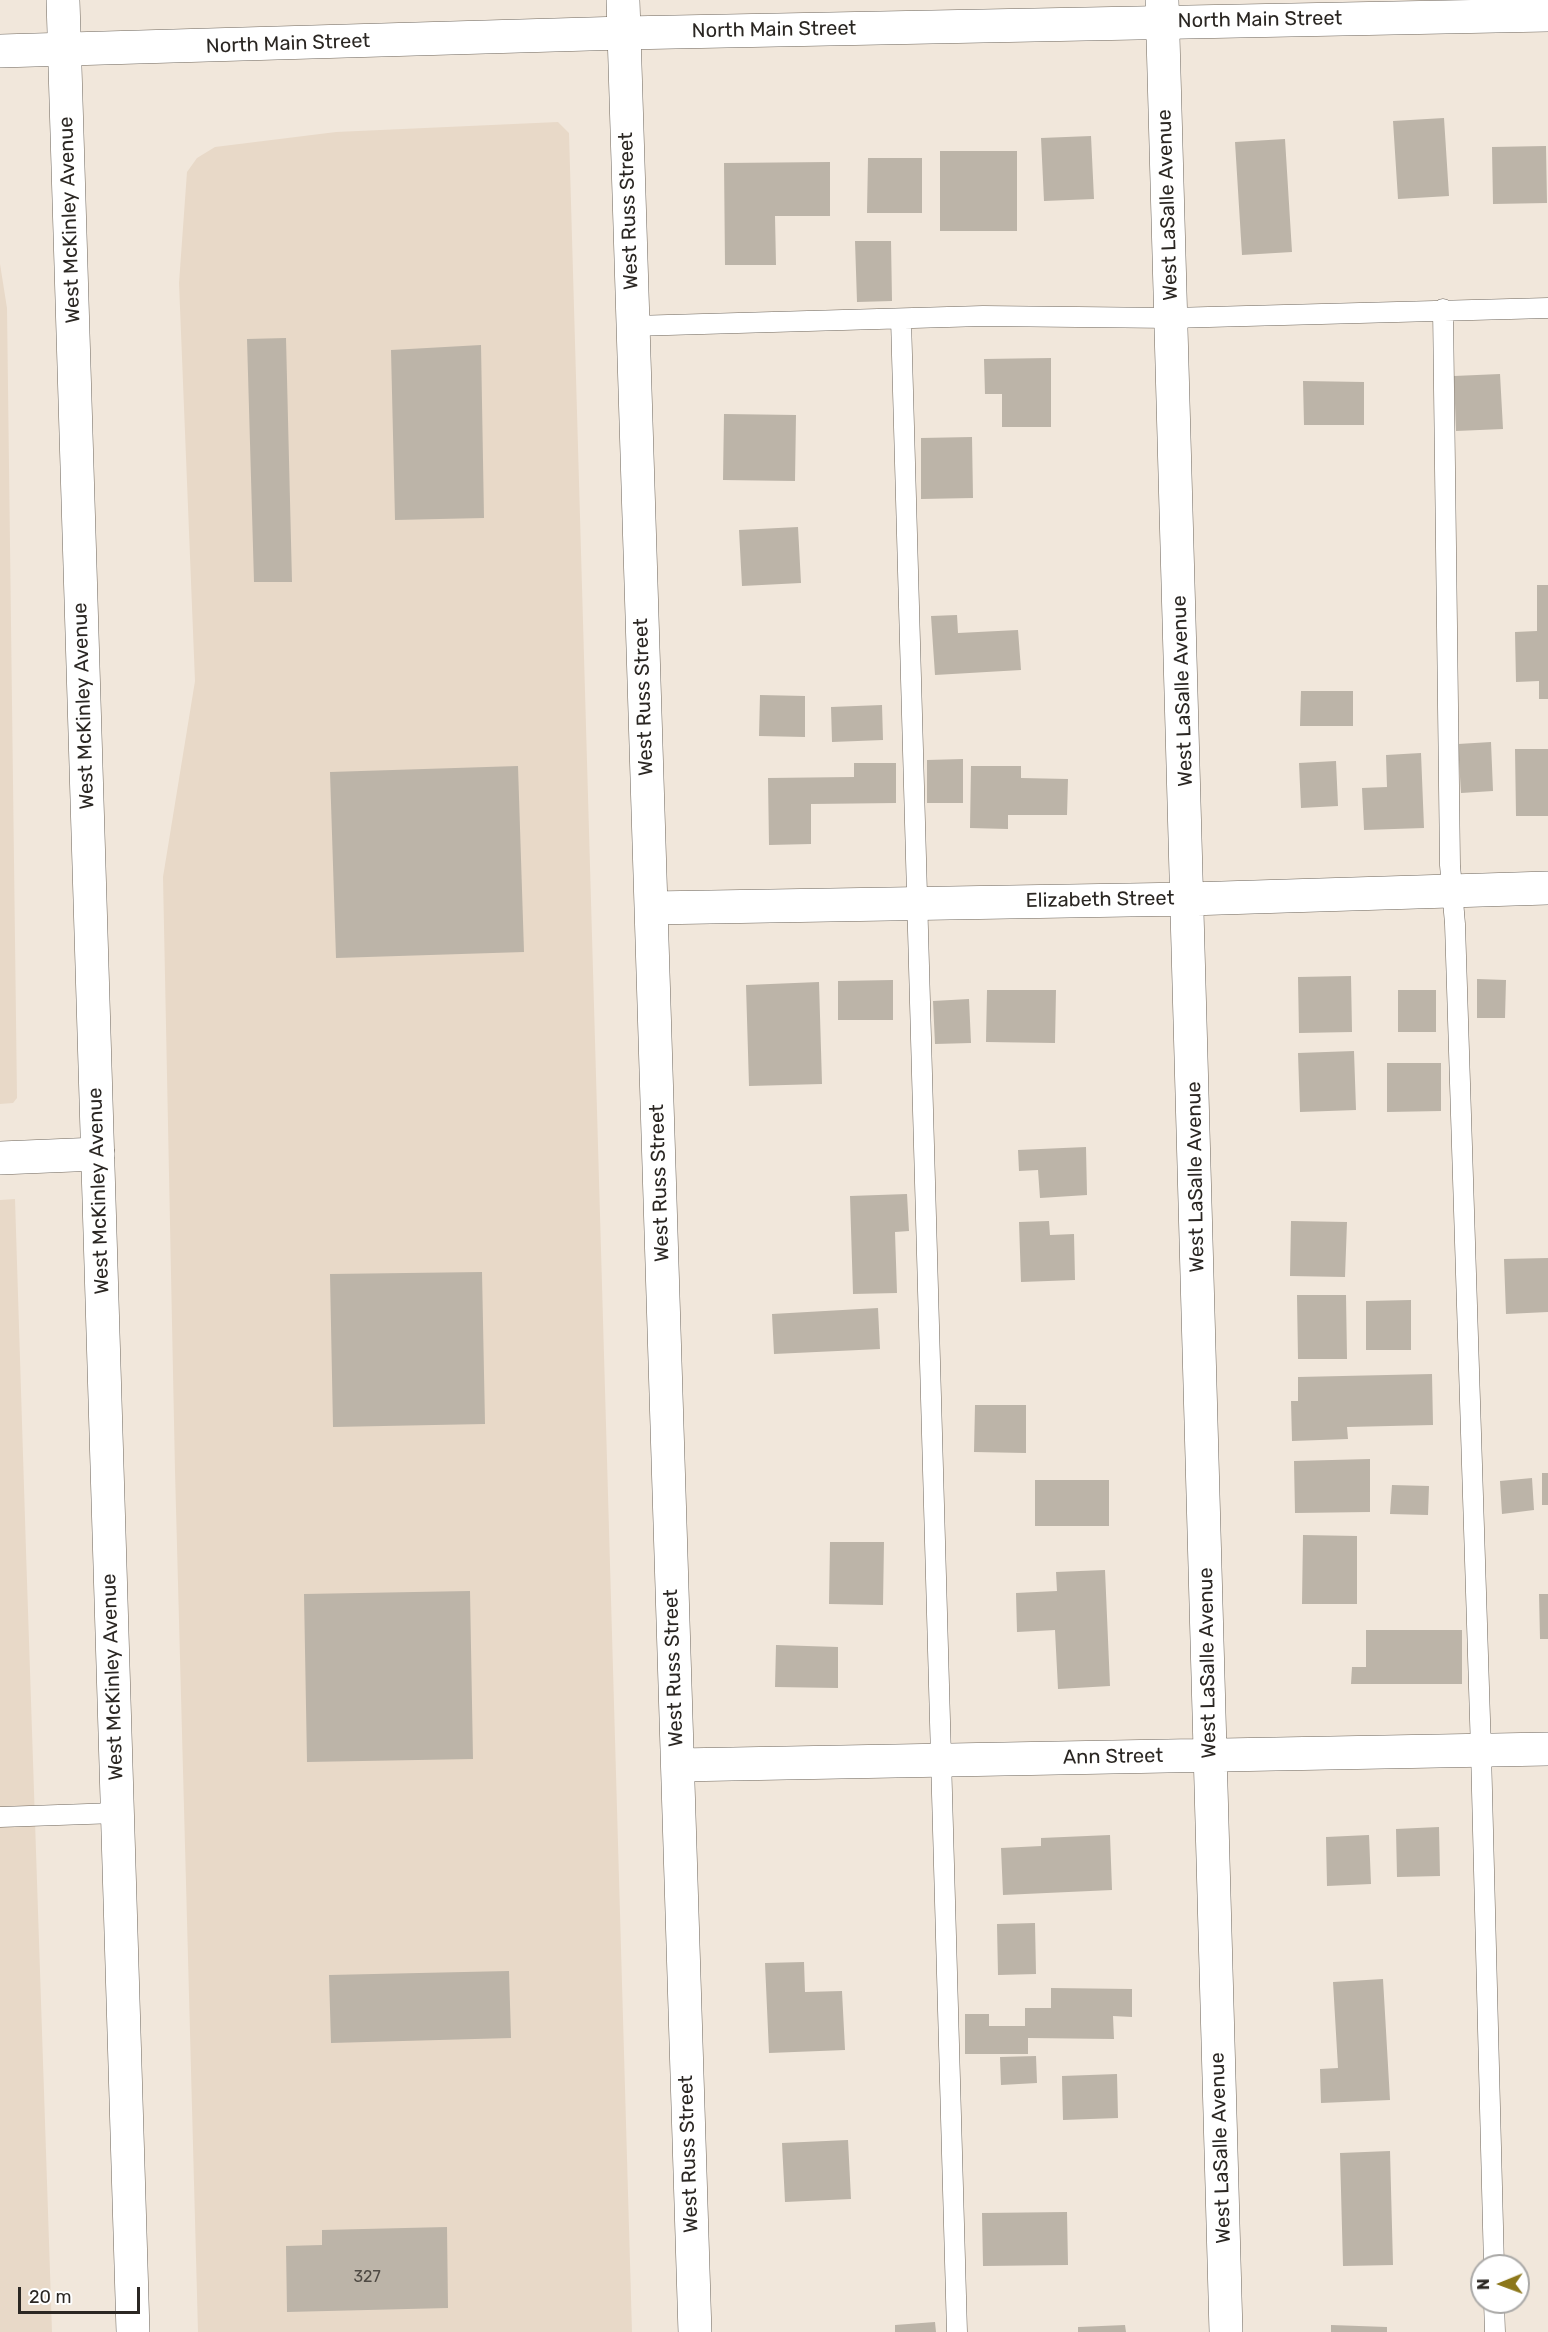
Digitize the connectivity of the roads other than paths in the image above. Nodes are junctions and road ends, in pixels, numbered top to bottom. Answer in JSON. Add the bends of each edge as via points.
{"nodes":[{"id":1,"x":63,"y":0,"type":"edge"},
{"id":2,"x":623,"y":0,"type":"edge"},
{"id":3,"x":1162,"y":11,"type":"edge"},
{"id":4,"x":1548,"y":15,"type":"edge"},
{"id":5,"x":624,"y":33,"type":"junction"},
{"id":6,"x":0,"y":51,"type":"edge"},
{"id":7,"x":65,"y":51,"type":"junction"},
{"id":8,"x":1548,"y":308,"type":"edge"},
{"id":9,"x":1443,"y":309,"type":"junction"},
{"id":10,"x":901,"y":318,"type":"junction"},
{"id":11,"x":1171,"y":318,"type":"junction"},
{"id":12,"x":633,"y":326,"type":"junction"},
{"id":13,"x":1548,"y":888,"type":"edge"},
{"id":14,"x":1452,"y":891,"type":"junction"},
{"id":15,"x":1189,"y":898,"type":"junction"},
{"id":16,"x":917,"y":904,"type":"junction"},
{"id":17,"x":651,"y":908,"type":"junction"},
{"id":18,"x":98,"y":1154,"type":"junction"},
{"id":19,"x":0,"y":1158,"type":"edge"},
{"id":20,"x":1548,"y":1749,"type":"edge"},
{"id":21,"x":1481,"y":1751,"type":"junction"},
{"id":22,"x":1211,"y":1755,"type":"junction"},
{"id":23,"x":943,"y":1759,"type":"junction"},
{"id":24,"x":678,"y":1765,"type":"junction"},
{"id":25,"x":117,"y":1813,"type":"junction"},
{"id":26,"x":0,"y":1817,"type":"edge"},
{"id":27,"x":1494,"y":2254,"type":"edge"},
{"id":28,"x":1494,"y":2314,"type":"edge"},
{"id":29,"x":133,"y":2332,"type":"edge"},
{"id":30,"x":695,"y":2332,"type":"edge"},
{"id":31,"x":957,"y":2332,"type":"edge"},
{"id":32,"x":1226,"y":2332,"type":"edge"},
{"id":33,"x":1495,"y":2332,"type":"edge"}],
"edges":[{"from":1,"to":7,"type":"street","name":"West McKinley Avenue"},
{"from":2,"to":5,"type":"street","name":"West Russ Street"},
{"from":3,"to":4,"type":"street","name":"North Main Street"},
{"from":3,"to":5,"type":"street","name":"North Main Street"},
{"from":3,"to":11,"type":"street","name":"West LaSalle Avenue"},
{"from":5,"to":7,"type":"street","name":"North Main Street"},
{"from":5,"to":12,"type":"street","name":"West Russ Street"},
{"from":6,"to":7,"type":"street","name":"North Main Street"},
{"from":7,"to":18,"type":"street","name":"West McKinley Avenue"},
{"from":8,"to":9,"type":"lane"},
{"from":9,"to":11,"type":"lane"},
{"from":9,"to":14,"type":"lane"},
{"from":10,"to":11,"type":"lane"},
{"from":10,"to":12,"type":"lane"},
{"from":10,"to":16,"type":"lane"},
{"from":11,"to":15,"type":"street","name":"West LaSalle Avenue"},
{"from":12,"to":17,"type":"street","name":"West Russ Street"},
{"from":13,"to":14,"type":"street","name":"Elizabeth Street"},
{"from":14,"to":15,"type":"street","name":"Elizabeth Street"},
{"from":14,"to":21,"type":"lane"},
{"from":15,"to":16,"type":"street","name":"Elizabeth Street"},
{"from":15,"to":22,"type":"street","name":"West LaSalle Avenue"},
{"from":16,"to":17,"type":"street","name":"Elizabeth Street"},
{"from":16,"to":23,"type":"lane"},
{"from":17,"to":24,"type":"street","name":"West Russ Street"},
{"from":18,"to":19,"type":"street"},
{"from":18,"to":25,"type":"street","name":"West McKinley Avenue"},
{"from":20,"to":21,"type":"street","name":"Ann Street"},
{"from":21,"to":22,"type":"street","name":"Ann Street"},
{"from":21,"to":27,"type":"lane"},
{"from":22,"to":23,"type":"street","name":"Ann Street"},
{"from":22,"to":32,"type":"street","name":"West LaSalle Avenue"},
{"from":23,"to":24,"type":"street","name":"Ann Street"},
{"from":23,"to":31,"type":"lane"},
{"from":24,"to":30,"type":"street","name":"West Russ Street"},
{"from":25,"to":26,"type":"lane"},
{"from":25,"to":29,"type":"street","name":"West McKinley Avenue"},
{"from":28,"to":33,"type":"lane"}]}
